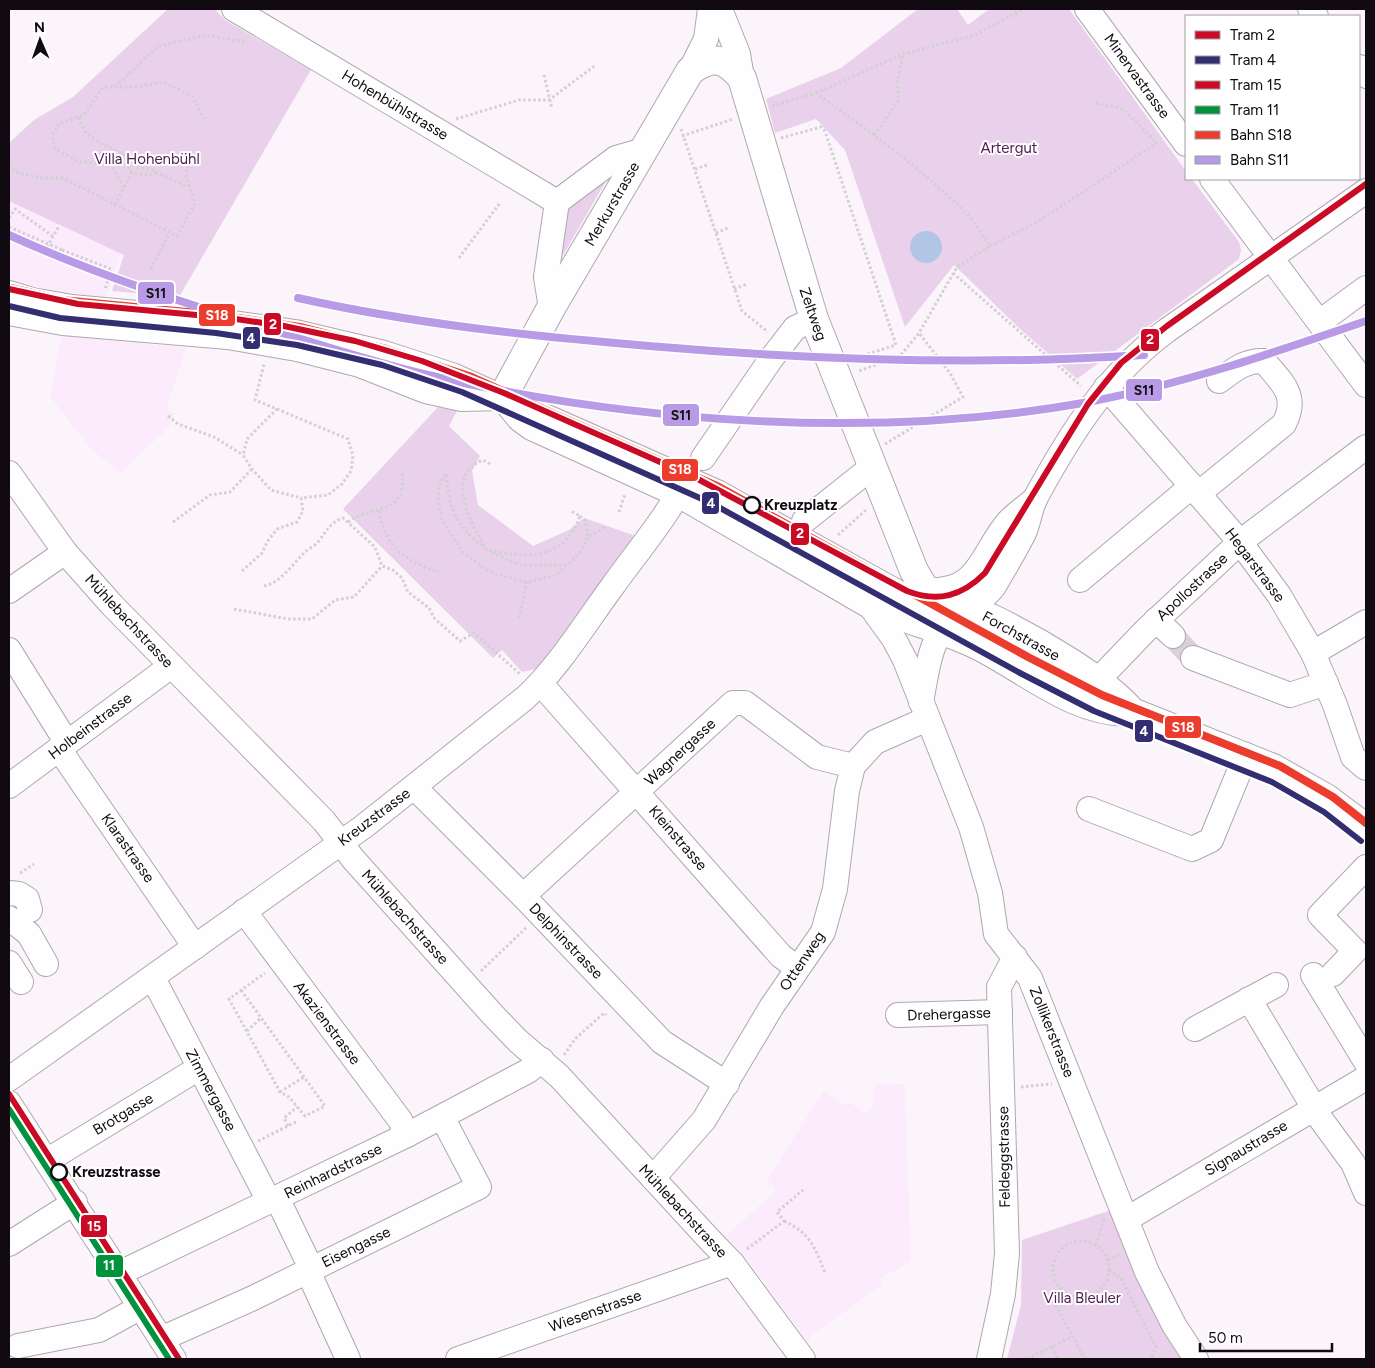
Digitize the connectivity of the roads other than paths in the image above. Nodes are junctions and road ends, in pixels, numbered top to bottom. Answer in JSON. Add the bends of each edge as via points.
{"nodes":[{"id":1,"x":234,"y":9,"type":"edge"},
{"id":2,"x":1087,"y":9,"type":"edge"},
{"id":3,"x":721,"y":10,"type":"edge"},
{"id":4,"x":690,"y":71,"type":"junction"},
{"id":5,"x":742,"y":78,"type":"junction"},
{"id":6,"x":1185,"y":143,"type":"edge"},
{"id":7,"x":644,"y":150,"type":"junction"},
{"id":8,"x":1213,"y":180,"type":"edge"},
{"id":9,"x":1366,"y":191,"type":"edge"},
{"id":10,"x":557,"y":202,"type":"junction"},
{"id":11,"x":1269,"y":257,"type":"junction"},
{"id":12,"x":1366,"y":288,"type":"edge"},
{"id":13,"x":9,"y":293,"type":"edge"},
{"id":14,"x":551,"y":308,"type":"junction"},
{"id":15,"x":9,"y":311,"type":"edge"},
{"id":16,"x":1328,"y":316,"type":"dead end"},
{"id":17,"x":814,"y":319,"type":"junction"},
{"id":18,"x":1219,"y":381,"type":"dead end"},
{"id":19,"x":1366,"y":385,"type":"edge"},
{"id":20,"x":1106,"y":387,"type":"junction"},
{"id":21,"x":503,"y":396,"type":"junction"},
{"id":22,"x":1366,"y":447,"type":"edge"},
{"id":23,"x":875,"y":457,"type":"junction"},
{"id":24,"x":703,"y":458,"type":"dead end"},
{"id":25,"x":9,"y":473,"type":"edge"},
{"id":26,"x":684,"y":485,"type":"junction"},
{"id":27,"x":1195,"y":490,"type":"junction"},
{"id":28,"x":1035,"y":499,"type":"junction"},
{"id":29,"x":804,"y":521,"type":"dead end"},
{"id":30,"x":1240,"y":542,"type":"junction"},
{"id":31,"x":65,"y":552,"type":"junction"},
{"id":32,"x":1080,"y":580,"type":"dead end"},
{"id":33,"x":9,"y":591,"type":"edge"},
{"id":34,"x":868,"y":603,"type":"junction"},
{"id":35,"x":942,"y":608,"type":"junction"},
{"id":36,"x":1156,"y":620,"type":"junction"},
{"id":37,"x":1366,"y":622,"type":"edge"},
{"id":38,"x":1173,"y":636,"type":"tunnel mouth"},
{"id":39,"x":9,"y":650,"type":"edge"},
{"id":40,"x":1313,"y":653,"type":"junction"},
{"id":41,"x":1193,"y":658,"type":"tunnel mouth"},
{"id":42,"x":171,"y":666,"type":"junction"},
{"id":43,"x":1097,"y":681,"type":"junction"},
{"id":44,"x":534,"y":682,"type":"junction"},
{"id":45,"x":1326,"y":683,"type":"junction"},
{"id":46,"x":924,"y":710,"type":"junction"},
{"id":47,"x":1132,"y":712,"type":"junction"},
{"id":48,"x":63,"y":746,"type":"junction"},
{"id":49,"x":1246,"y":755,"type":"junction"},
{"id":50,"x":853,"y":766,"type":"junction"},
{"id":51,"x":1365,"y":768,"type":"edge"},
{"id":52,"x":9,"y":786,"type":"edge"},
{"id":53,"x":410,"y":790,"type":"junction"},
{"id":54,"x":638,"y":791,"type":"junction"},
{"id":55,"x":1089,"y":810,"type":"dead end"},
{"id":56,"x":1366,"y":828,"type":"edge"},
{"id":57,"x":340,"y":842,"type":"junction"},
{"id":58,"x":1366,"y":867,"type":"edge"},
{"id":59,"x":478,"y":877,"type":"dead end"},
{"id":60,"x":9,"y":894,"type":"edge"},
{"id":61,"x":524,"y":896,"type":"junction"},
{"id":62,"x":244,"y":912,"type":"junction"},
{"id":63,"x":19,"y":914,"type":"edge"},
{"id":64,"x":195,"y":947,"type":"junction"},
{"id":65,"x":1015,"y":957,"type":"junction"},
{"id":66,"x":46,"y":964,"type":"dead end"},
{"id":67,"x":797,"y":968,"type":"junction"},
{"id":68,"x":152,"y":978,"type":"junction"},
{"id":69,"x":1276,"y":985,"type":"dead end"},
{"id":70,"x":1249,"y":999,"type":"junction"},
{"id":71,"x":1000,"y":1012,"type":"junction"},
{"id":72,"x":898,"y":1016,"type":"dead end"},
{"id":73,"x":1195,"y":1029,"type":"dead end"},
{"id":74,"x":550,"y":1061,"type":"junction"},
{"id":75,"x":1366,"y":1062,"type":"edge"},
{"id":76,"x":199,"y":1068,"type":"junction"},
{"id":77,"x":1366,"y":1078,"type":"edge"},
{"id":78,"x":9,"y":1079,"type":"edge"},
{"id":79,"x":727,"y":1084,"type":"junction"},
{"id":80,"x":9,"y":1102,"type":"edge"},
{"id":81,"x":1314,"y":1108,"type":"junction"},
{"id":82,"x":442,"y":1116,"type":"junction"},
{"id":83,"x":407,"y":1135,"type":"junction"},
{"id":84,"x":48,"y":1160,"type":"junction"},
{"id":85,"x":653,"y":1178,"type":"junction"},
{"id":86,"x":1366,"y":1193,"type":"edge"},
{"id":87,"x":273,"y":1200,"type":"junction"},
{"id":88,"x":75,"y":1202,"type":"junction"},
{"id":89,"x":1117,"y":1214,"type":"junction"},
{"id":90,"x":9,"y":1244,"type":"edge"},
{"id":91,"x":732,"y":1263,"type":"junction"},
{"id":92,"x":309,"y":1271,"type":"junction"},
{"id":93,"x":120,"y":1273,"type":"junction"},
{"id":94,"x":141,"y":1307,"type":"junction"},
{"id":95,"x":161,"y":1339,"type":"junction"},
{"id":96,"x":18,"y":1346,"type":"dead end"},
{"id":97,"x":174,"y":1359,"type":"edge"},
{"id":98,"x":348,"y":1359,"type":"edge"},
{"id":99,"x":458,"y":1359,"type":"edge"},
{"id":100,"x":803,"y":1359,"type":"edge"},
{"id":101,"x":989,"y":1359,"type":"edge"},
{"id":102,"x":1196,"y":1359,"type":"edge"}],
"edges":[{"from":1,"to":10,"type":"street","name":"Hohenbühlstrasse"},
{"from":2,"to":6,"type":"street","name":"Minervastrasse"},
{"from":3,"to":4,"type":"street","name":"Merkurstrasse","via":[[710,26]]},
{"from":3,"to":5,"type":"street","name":"Zeltweg","via":[[738,54]]},
{"from":4,"to":5,"type":"main road","via":[[701,63],[718,60],[726,62]]},
{"from":4,"to":7,"type":"main road","name":"Merkurstrasse"},
{"from":5,"to":17,"type":"main road","name":"Zeltweg"},
{"from":7,"to":10,"type":"street","via":[[616,158]]},
{"from":7,"to":14,"type":"main road","name":"Merkurstrasse"},
{"from":8,"to":11,"type":"street"},
{"from":9,"to":11,"type":"street"},
{"from":10,"to":14,"type":"street","via":[[546,277]]},
{"from":11,"to":19,"type":"street"},
{"from":11,"to":20,"type":"street","via":[[1153,341]]},
{"from":12,"to":16,"type":"street"},
{"from":13,"to":21,"type":"street","via":[[72,307],[232,322],[331,339],[406,360]]},
{"from":14,"to":21,"type":"main road","name":"Merkurstrasse"},
{"from":15,"to":21,"type":"main road","via":[[63,320],[228,335],[289,345],[360,363],[426,389],[462,397]]},
{"from":17,"to":23,"type":"main road","name":"Zeltweg"},
{"from":17,"to":24,"type":"street","via":[[796,328],[771,359]]},
{"from":18,"to":27,"type":"street","via":[[1241,365],[1264,361],[1287,389],[1291,400],[1290,413],[1284,424]]},
{"from":20,"to":27,"type":"street","name":"Hegarstrasse"},
{"from":20,"to":28,"type":"street"},
{"from":21,"to":26,"type":"main road","via":[[532,426]]},
{"from":22,"to":30,"type":"street","name":"Apollostrasse"},
{"from":23,"to":29,"type":"street"},
{"from":23,"to":35,"type":"main road","name":"Zeltweg","via":[[914,572]]},
{"from":25,"to":31,"type":"street","name":"Mühlebachstrasse"},
{"from":26,"to":34,"type":"main road"},
{"from":26,"to":35,"type":"street","via":[[740,504]]},
{"from":26,"to":44,"type":"street","name":"Kreuzstrasse"},
{"from":27,"to":30,"type":"street","name":"Hegarstrasse"},
{"from":27,"to":32,"type":"street"},
{"from":28,"to":35,"type":"street","via":[[1008,522],[971,578],[949,590]]},
{"from":28,"to":35,"type":"street","via":[[1025,532],[992,588]]},
{"from":30,"to":36,"type":"street","name":"Apollostrasse"},
{"from":30,"to":40,"type":"street","name":"Hegarstrasse","via":[[1279,595]]},
{"from":31,"to":33,"type":"street"},
{"from":31,"to":42,"type":"street","name":"Mühlebachstrasse"},
{"from":34,"to":35,"type":"main road","via":[[900,618]]},
{"from":34,"to":46,"type":"street","name":"Zollikerstrasse","via":[[905,660]]},
{"from":35,"to":43,"type":"main road","name":"Forchstrasse","via":[[1007,626]]},
{"from":35,"to":46,"type":"street","via":[[931,652]]},
{"from":35,"to":47,"type":"main road","name":"Forchstrasse","via":[[980,647],[1069,697],[1112,713]]},
{"from":36,"to":38,"type":"street"},
{"from":36,"to":43,"type":"street","name":"Apollostrasse"},
{"from":37,"to":40,"type":"street"},
{"from":39,"to":48,"type":"street","name":"Klarastrasse"},
{"from":40,"to":45,"type":"street","name":"Hegarstrasse"},
{"from":41,"to":45,"type":"street","via":[[1290,695]]},
{"from":42,"to":48,"type":"street","name":"Holbeinstrasse"},
{"from":42,"to":57,"type":"street","name":"Mühlebachstrasse","via":[[324,821]]},
{"from":43,"to":47,"type":"main road","name":"Forchstrasse"},
{"from":44,"to":53,"type":"street","name":"Kreuzstrasse","via":[[501,719]]},
{"from":44,"to":54,"type":"street","name":"Kleinstrasse"},
{"from":45,"to":51,"type":"street","name":"Hegarstrasse","via":[[1354,757]]},
{"from":46,"to":50,"type":"street","name":"Ottenweg","via":[[880,739]]},
{"from":46,"to":65,"type":"street","name":"Zollikerstrasse","via":[[970,827],[990,893],[996,934]]},
{"from":47,"to":49,"type":"main road","name":"Forchstrasse"},
{"from":48,"to":52,"type":"street","name":"Holbeinstrasse"},
{"from":48,"to":64,"type":"street","name":"Klarastrasse"},
{"from":49,"to":55,"type":"street","via":[[1211,840],[1192,849]]},
{"from":49,"to":56,"type":"main road","name":"Forchstrasse","via":[[1311,789]]},
{"from":50,"to":54,"type":"street","name":"Wagnergasse","via":[[817,757],[745,703],[738,702]]},
{"from":50,"to":67,"type":"street","name":"Ottenweg","via":[[828,921],[818,941]]},
{"from":53,"to":57,"type":"street","name":"Kreuzstrasse"},
{"from":53,"to":59,"type":"street","via":[[472,858]]},
{"from":53,"to":61,"type":"street","name":"Delphinstrasse"},
{"from":54,"to":61,"type":"street","name":"Wagnergasse"},
{"from":54,"to":67,"type":"street","name":"Kleinstrasse","via":[[781,956]]},
{"from":57,"to":62,"type":"street","name":"Kreuzstrasse"},
{"from":57,"to":74,"type":"street","name":"Mühlebachstrasse","via":[[492,1014],[518,1041]]},
{"from":58,"to":75,"type":"street","via":[[1320,915],[1355,951],[1323,974]]},
{"from":60,"to":63,"type":"street","via":[[19,894],[27,899]]},
{"from":61,"to":79,"type":"street","name":"Delphinstrasse","via":[[662,1042]]},
{"from":62,"to":64,"type":"street","name":"Kreuzstrasse"},
{"from":62,"to":83,"type":"street","name":"Akazienstrasse","via":[[400,1120]]},
{"from":63,"to":66,"type":"street"},
{"from":64,"to":68,"type":"street","name":"Kreuzstrasse"},
{"from":65,"to":71,"type":"street","name":"Feldeggstrasse","via":[[999,986]]},
{"from":65,"to":89,"type":"street","name":"Zollikerstrasse","via":[[1030,978]]},
{"from":67,"to":79,"type":"street","name":"Ottenweg"},
{"from":68,"to":76,"type":"street","name":"Zimmergasse"},
{"from":68,"to":78,"type":"street","name":"Kreuzstrasse"},
{"from":69,"to":70,"type":"street"},
{"from":70,"to":73,"type":"street"},
{"from":70,"to":81,"type":"street"},
{"from":71,"to":72,"type":"street","name":"Drehergasse"},
{"from":71,"to":101,"type":"street","name":"Feldeggstrasse","via":[[1007,1253],[1003,1294]]},
{"from":74,"to":82,"type":"street","name":"Reinhardstrasse"},
{"from":74,"to":85,"type":"street","name":"Mühlebachstrasse"},
{"from":76,"to":84,"type":"street","name":"Brotgasse"},
{"from":76,"to":87,"type":"street","name":"Zimmergasse"},
{"from":77,"to":81,"type":"street","name":"Signaustrasse"},
{"from":79,"to":85,"type":"street","name":"Ottenweg","via":[[704,1120]]},
{"from":80,"to":84,"type":"street"},
{"from":81,"to":86,"type":"street","via":[[1353,1163]]},
{"from":81,"to":89,"type":"street","name":"Signaustrasse"},
{"from":82,"to":83,"type":"street","name":"Reinhardstrasse"},
{"from":82,"to":92,"type":"street","name":"Eisengasse","via":[[479,1187]]},
{"from":83,"to":87,"type":"street","name":"Reinhardstrasse"},
{"from":84,"to":88,"type":"street"},
{"from":85,"to":91,"type":"street","name":"Mühlebachstrasse"},
{"from":87,"to":92,"type":"street","name":"Zimmergasse","via":[[308,1262]]},
{"from":87,"to":93,"type":"street","name":"Reinhardstrasse"},
{"from":88,"to":90,"type":"street"},
{"from":88,"to":93,"type":"street"},
{"from":89,"to":102,"type":"street","name":"Zollikerstrasse","via":[[1174,1325]]},
{"from":91,"to":99,"type":"street","name":"Wiesenstrasse"},
{"from":91,"to":100,"type":"street","name":"Mühlebachstrasse"},
{"from":92,"to":95,"type":"street","name":"Eisengasse"},
{"from":92,"to":98,"type":"street","name":"Zimmergasse"},
{"from":93,"to":94,"type":"street"},
{"from":94,"to":95,"type":"street"},
{"from":94,"to":96,"type":"street","via":[[99,1330]]},
{"from":95,"to":97,"type":"street"}]}
